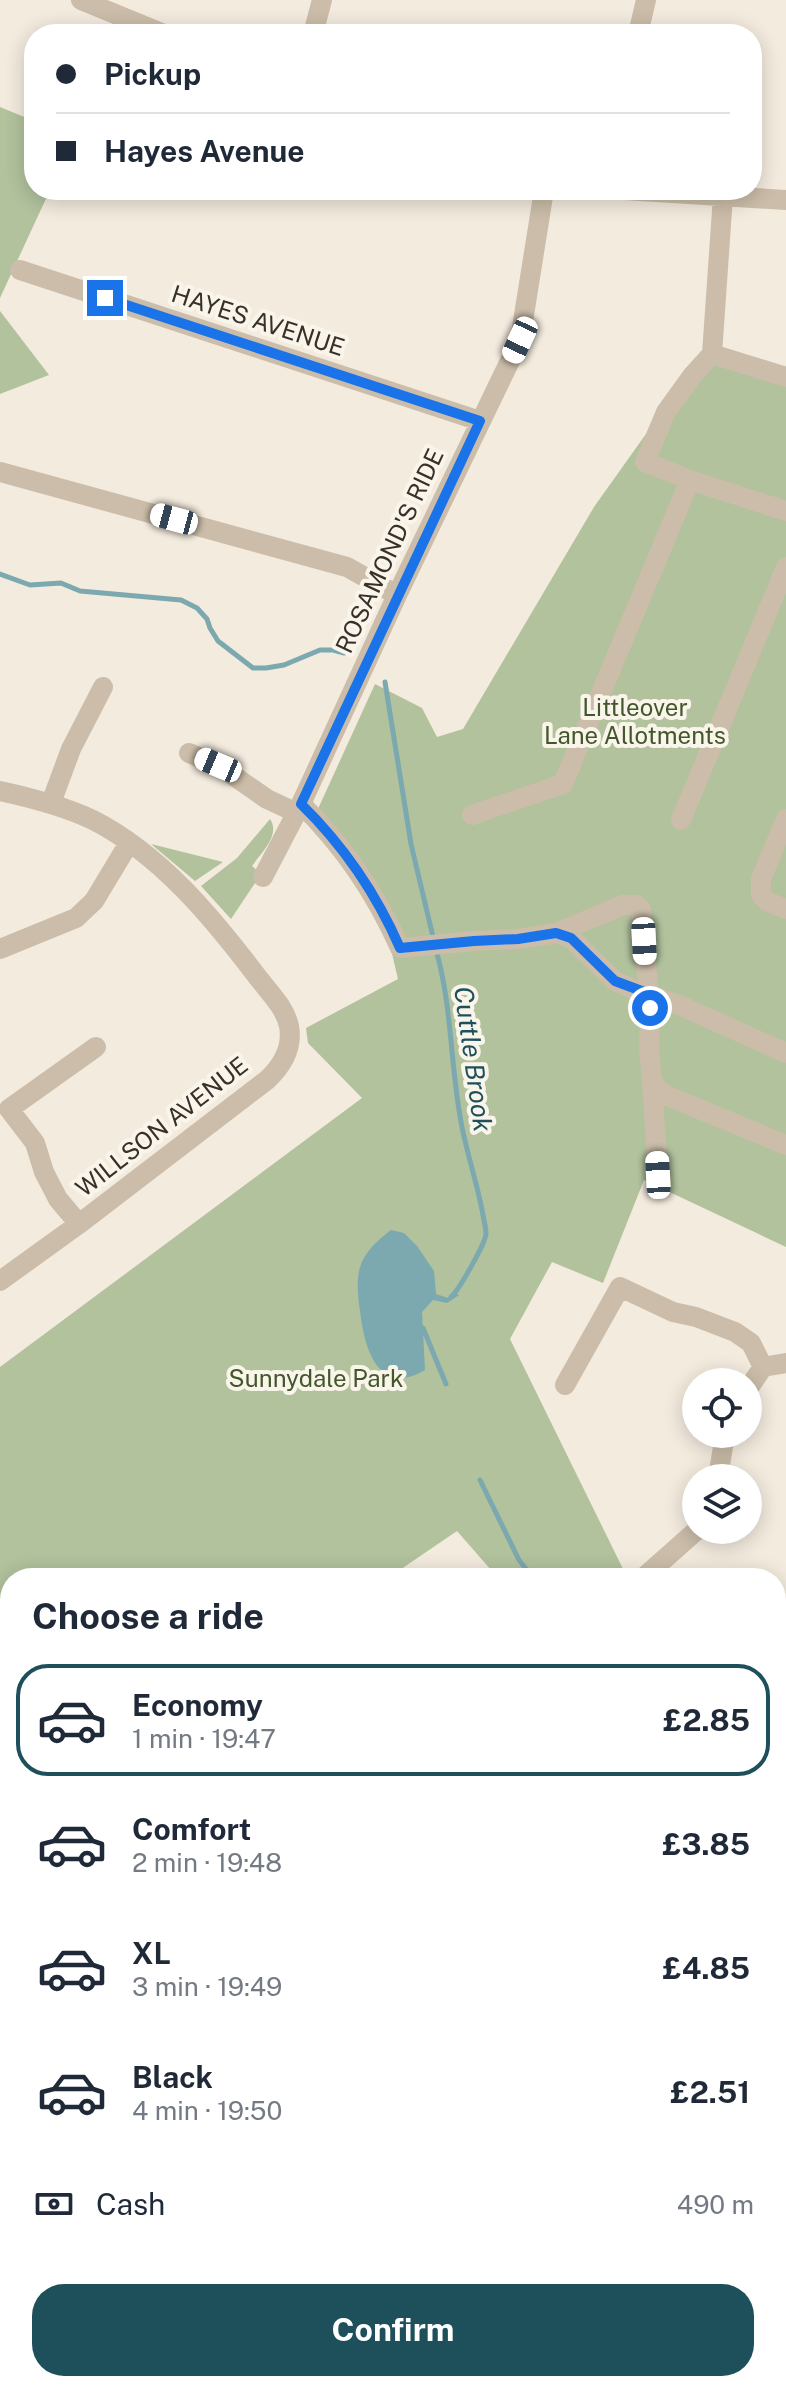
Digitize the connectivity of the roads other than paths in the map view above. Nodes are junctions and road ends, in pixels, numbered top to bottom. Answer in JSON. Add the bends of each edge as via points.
{"nodes":[{"id":1,"x":81,"y":0,"type":"edge"},
{"id":2,"x":322,"y":0,"type":"edge"},
{"id":3,"x":646,"y":0,"type":"edge"},
{"id":4,"x":140,"y":24,"type":"edge"},
{"id":5,"x":316,"y":24,"type":"edge"},
{"id":6,"x":640,"y":24,"type":"edge"},
{"id":7,"x":762,"y":198,"type":"edge"},
{"id":8,"x":542,"y":200,"type":"edge"},
{"id":9,"x":723,"y":200,"type":"edge"},
{"id":10,"x":786,"y":200,"type":"edge"},
{"id":11,"x":20,"y":270,"type":"dead end"},
{"id":12,"x":712,"y":354,"type":"junction"},
{"id":13,"x":786,"y":377,"type":"edge"},
{"id":14,"x":480,"y":421,"type":"junction"},
{"id":15,"x":0,"y":472,"type":"edge"},
{"id":16,"x":690,"y":480,"type":"junction"},
{"id":17,"x":786,"y":511,"type":"edge"},
{"id":18,"x":786,"y":567,"type":"edge"},
{"id":19,"x":397,"y":595,"type":"junction"},
{"id":20,"x":103,"y":687,"type":"dead end"},
{"id":21,"x":189,"y":753,"type":"dead end"},
{"id":22,"x":0,"y":791,"type":"edge"},
{"id":23,"x":51,"y":803,"type":"junction"},
{"id":24,"x":299,"y":809,"type":"junction"},
{"id":25,"x":472,"y":815,"type":"dead end"},
{"id":26,"x":786,"y":819,"type":"edge"},
{"id":27,"x":681,"y":820,"type":"dead end"},
{"id":28,"x":129,"y":843,"type":"junction"},
{"id":29,"x":263,"y":877,"type":"dead end"},
{"id":30,"x":786,"y":909,"type":"edge"},
{"id":31,"x":556,"y":933,"type":"junction"},
{"id":32,"x":0,"y":949,"type":"edge"},
{"id":33,"x":647,"y":993,"type":"junction"},
{"id":34,"x":96,"y":1047,"type":"dead end"},
{"id":35,"x":786,"y":1053,"type":"edge"},
{"id":36,"x":652,"y":1082,"type":"junction"},
{"id":37,"x":786,"y":1145,"type":"edge"},
{"id":38,"x":658,"y":1175,"type":"dead end"},
{"id":39,"x":79,"y":1224,"type":"junction"},
{"id":40,"x":0,"y":1281,"type":"edge"},
{"id":41,"x":786,"y":1363,"type":"edge"},
{"id":42,"x":763,"y":1367,"type":"joint"},
{"id":43,"x":565,"y":1385,"type":"dead end"},
{"id":44,"x":682,"y":1543,"type":"edge"},
{"id":45,"x":654,"y":1568,"type":"edge"}],
"edges":[{"from":1,"to":4,"type":"street"},
{"from":2,"to":5,"type":"street"},
{"from":3,"to":6,"type":"street"},
{"from":7,"to":10,"type":"street"},
{"from":8,"to":14,"type":"street","name":"ROSAMOND'S RIDE","via":[[520,340]]},
{"from":9,"to":12,"type":"street"},
{"from":11,"to":14,"type":"street","name":"HAYES AVENUE"},
{"from":12,"to":13,"type":"street"},
{"from":12,"to":16,"type":"street","via":[[666,412],[645,462]]},
{"from":14,"to":19,"type":"street","name":"ROSAMOND'S RIDE"},
{"from":15,"to":19,"type":"street","via":[[347,567]]},
{"from":16,"to":17,"type":"street"},
{"from":16,"to":25,"type":"street","via":[[563,784]]},
{"from":18,"to":27,"type":"street"},
{"from":19,"to":24,"type":"street","name":"ROSAMOND'S RIDE"},
{"from":20,"to":23,"type":"street"},
{"from":21,"to":24,"type":"street","via":[[218,765],[267,799]]},
{"from":22,"to":23,"type":"street","name":"WILLSON AVENUE"},
{"from":23,"to":28,"type":"street","name":"WILLSON AVENUE"},
{"from":24,"to":29,"type":"street","name":"ROSAMOND'S RIDE"},
{"from":24,"to":31,"type":"street","via":[[346,853],[400,948]]},
{"from":26,"to":30,"type":"street","via":[[761,879],[761,895]]},
{"from":28,"to":32,"type":"street","via":[[94,901],[76,918]]},
{"from":28,"to":39,"type":"street","name":"WILLSON AVENUE","via":[[185,889],[227,936],[283,1010],[290,1039],[283,1063],[267,1080]]},
{"from":31,"to":33,"type":"street","via":[[571,938],[615,981]]},
{"from":31,"to":33,"type":"street","via":[[623,905],[636,905],[643,915]]},
{"from":33,"to":35,"type":"street"},
{"from":33,"to":36,"type":"street"},
{"from":34,"to":39,"type":"street","via":[[9,1109],[35,1143],[58,1199]]},
{"from":36,"to":37,"type":"street","via":[[663,1094]]},
{"from":36,"to":38,"type":"street"},
{"from":39,"to":40,"type":"street","name":"WILLSON AVENUE"},
{"from":41,"to":42,"type":"street"},
{"from":42,"to":43,"type":"street","via":[[751,1343],[735,1332],[620,1287]]},
{"from":44,"to":45,"type":"street"}]}
